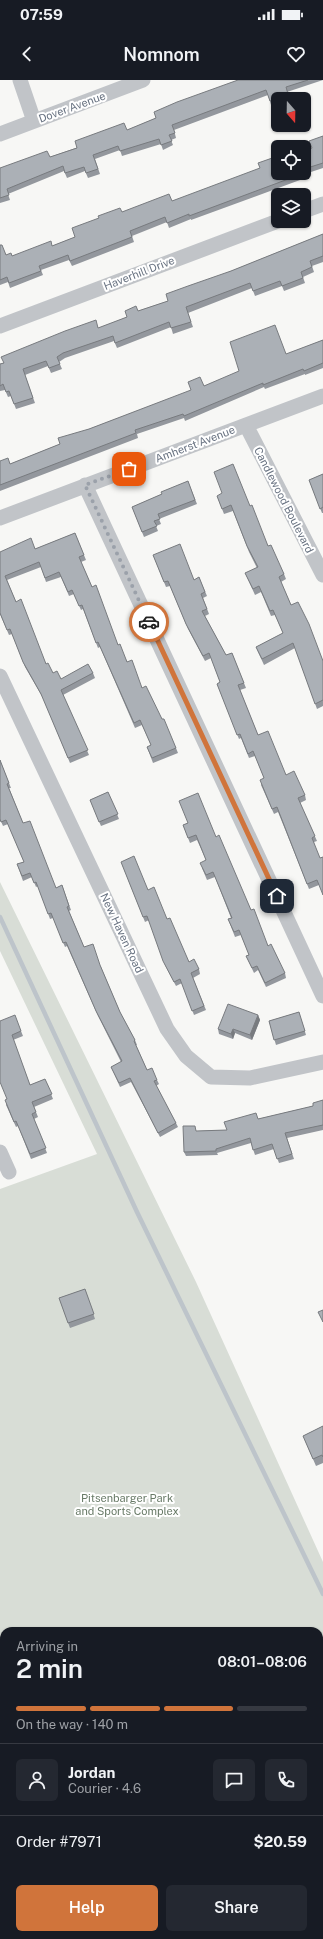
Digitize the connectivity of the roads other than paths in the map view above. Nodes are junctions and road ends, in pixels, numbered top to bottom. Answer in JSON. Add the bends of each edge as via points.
{"nodes":[{"id":1,"x":20,"y":80,"type":"edge"},
{"id":2,"x":144,"y":80,"type":"edge"},
{"id":3,"x":34,"y":121,"type":"junction"},
{"id":4,"x":0,"y":134,"type":"edge"},
{"id":5,"x":323,"y":204,"type":"edge"},
{"id":6,"x":311,"y":208,"type":"edge"},
{"id":7,"x":271,"y":224,"type":"edge"},
{"id":8,"x":0,"y":326,"type":"edge"},
{"id":9,"x":323,"y":396,"type":"edge"},
{"id":10,"x":246,"y":424,"type":"junction"},
{"id":11,"x":85,"y":485,"type":"junction"},
{"id":12,"x":0,"y":518,"type":"edge"},
{"id":13,"x":323,"y":575,"type":"edge"},
{"id":14,"x":0,"y":676,"type":"edge"},
{"id":15,"x":323,"y":996,"type":"edge"},
{"id":16,"x":323,"y":1062,"type":"edge"},
{"id":17,"x":0,"y":1152,"type":"edge"},
{"id":18,"x":9,"y":1172,"type":"dead end"}],
"edges":[{"from":1,"to":3,"type":"street"},
{"from":2,"to":3,"type":"street","name":"Dover Avenue"},
{"from":3,"to":4,"type":"street","name":"Dover Avenue"},
{"from":5,"to":6,"type":"street"},
{"from":7,"to":8,"type":"street","name":"Haverhill Drive"},
{"from":9,"to":10,"type":"street","name":"Amherst Avenue"},
{"from":10,"to":11,"type":"street","name":"Amherst Avenue"},
{"from":10,"to":13,"type":"street","name":"Candlewood Boulevard"},
{"from":11,"to":12,"type":"street","name":"Amherst Avenue"},
{"from":11,"to":15,"type":"street"},
{"from":14,"to":16,"type":"street","name":"New Haven Road","via":[[167,1029],[186,1056],[211,1077],[250,1078]]},
{"from":17,"to":18,"type":"street"}]}
